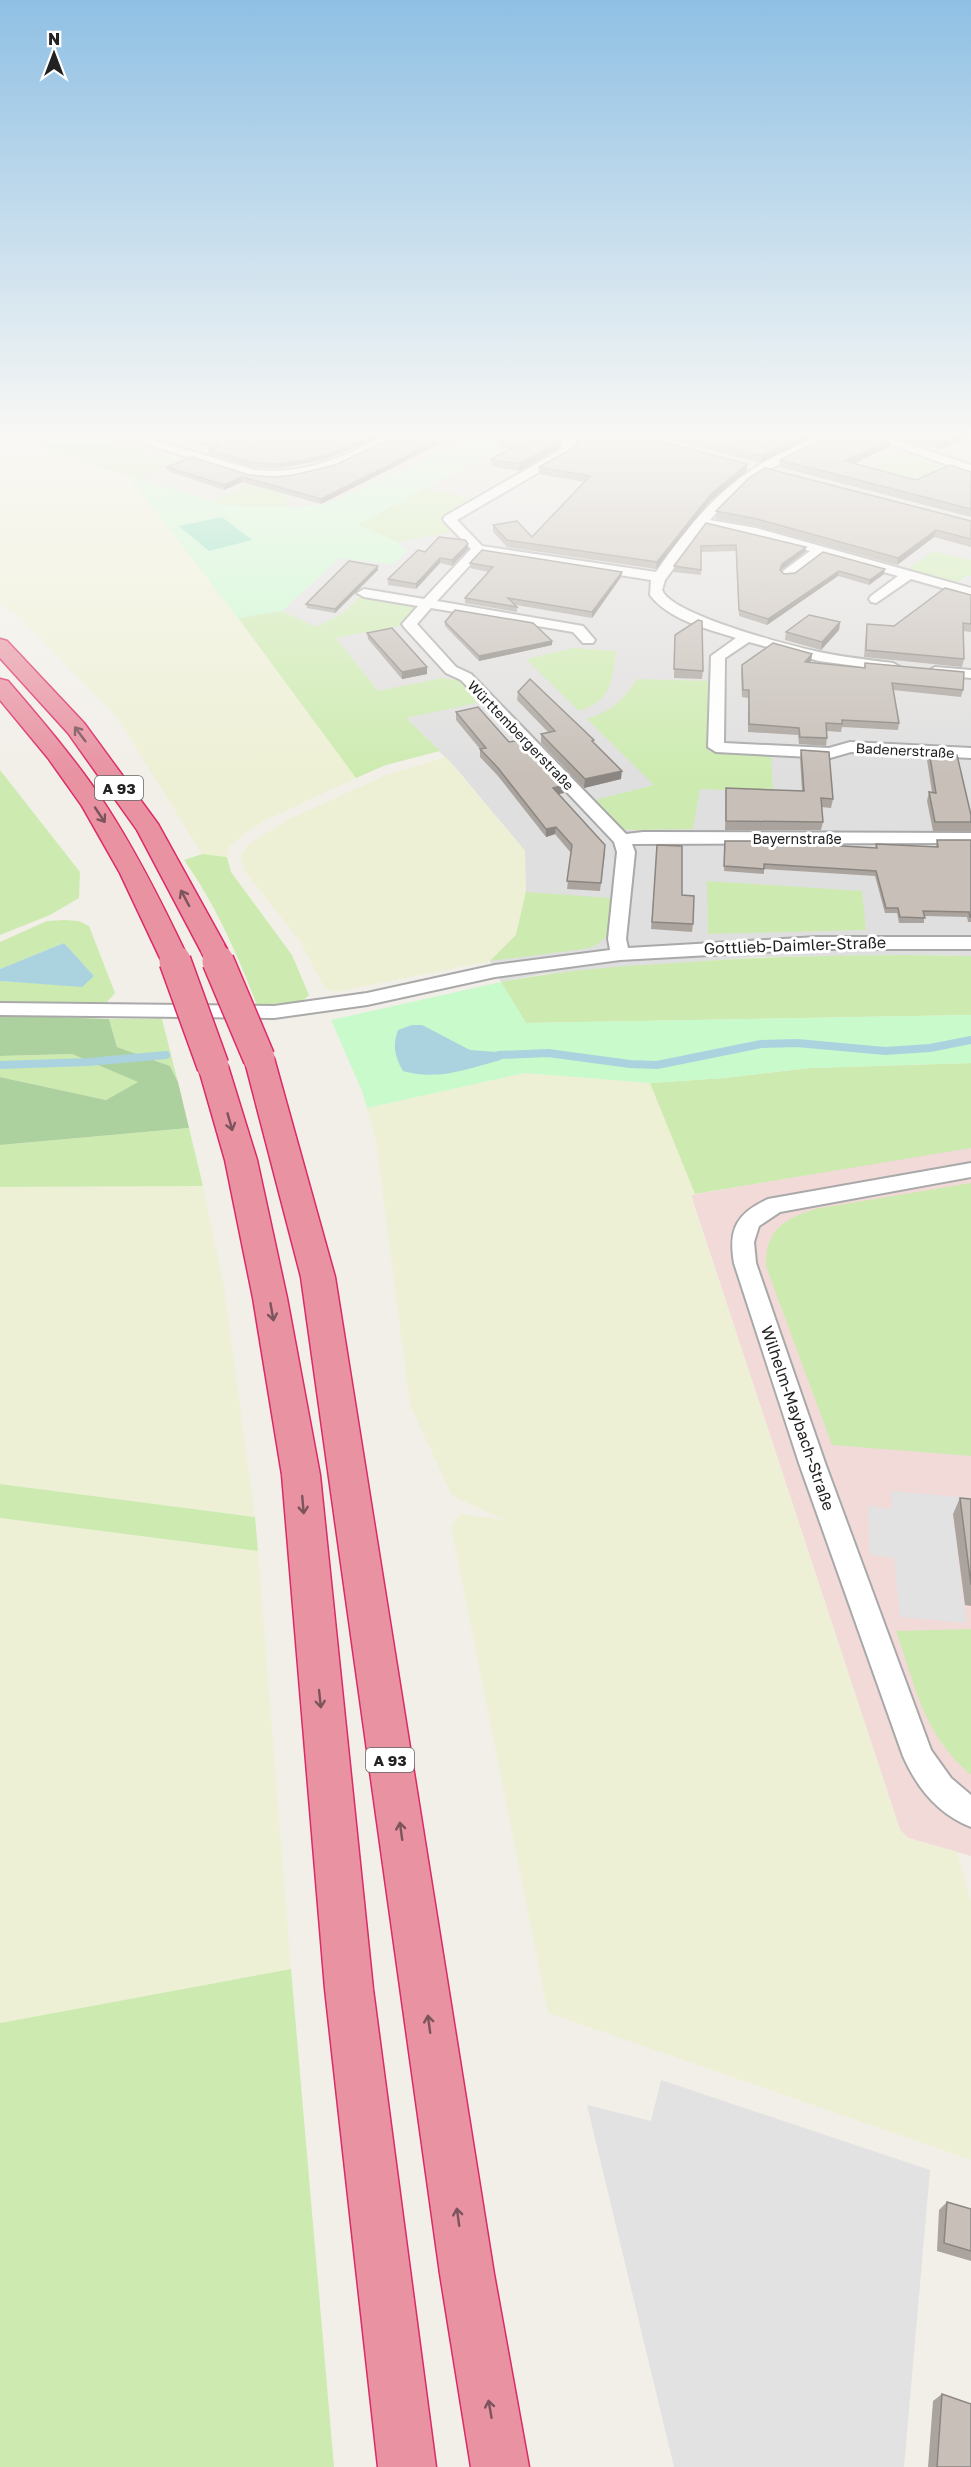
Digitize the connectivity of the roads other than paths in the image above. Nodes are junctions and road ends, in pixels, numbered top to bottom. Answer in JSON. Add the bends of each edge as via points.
{"nodes":[{"id":1,"x":682,"y":547,"type":"edge"},
{"id":2,"x":810,"y":547,"type":"edge"},
{"id":3,"x":478,"y":549,"type":"joint"},
{"id":4,"x":820,"y":550,"type":"junction"},
{"id":5,"x":788,"y":574,"type":"edge"},
{"id":6,"x":908,"y":575,"type":"junction"},
{"id":7,"x":660,"y":576,"type":"junction"},
{"id":8,"x":364,"y":592,"type":"dead end"},
{"id":9,"x":971,"y":592,"type":"edge"},
{"id":10,"x":876,"y":598,"type":"dead end"},
{"id":11,"x":428,"y":603,"type":"junction"},
{"id":12,"x":749,"y":636,"type":"junction"},
{"id":13,"x":588,"y":640,"type":"dead end"},
{"id":14,"x":0,"y":645,"type":"edge"},
{"id":15,"x":971,"y":674,"type":"edge"},
{"id":16,"x":0,"y":686,"type":"edge"},
{"id":17,"x":971,"y":753,"type":"edge"},
{"id":18,"x":971,"y":838,"type":"edge"},
{"id":19,"x":622,"y":840,"type":"junction"},
{"id":20,"x":971,"y":943,"type":"edge"},
{"id":21,"x":620,"y":954,"type":"junction"},
{"id":22,"x":0,"y":1009,"type":"edge"},
{"id":23,"x":971,"y":1170,"type":"edge"},
{"id":24,"x":971,"y":1812,"type":"edge"},
{"id":25,"x":406,"y":2467,"type":"edge"},
{"id":26,"x":500,"y":2467,"type":"edge"}],
"edges":[{"from":1,"to":7,"type":"street"},
{"from":2,"to":4,"type":"street"},
{"from":3,"to":7,"type":"street"},
{"from":3,"to":11,"type":"street","name":"Württembergerstraße"},
{"from":4,"to":5,"type":"street"},
{"from":4,"to":6,"type":"street"},
{"from":6,"to":9,"type":"street"},
{"from":6,"to":10,"type":"street"},
{"from":7,"to":12,"type":"street","via":[[655,587],[664,604],[681,614]]},
{"from":8,"to":11,"type":"street"},
{"from":11,"to":13,"type":"street","via":[[578,629]]},
{"from":11,"to":19,"type":"street","name":"Württembergerstraße","via":[[409,624],[451,670],[466,677]]},
{"from":12,"to":15,"type":"street","via":[[817,656]]},
{"from":12,"to":17,"type":"street","name":"Badenerstraße","via":[[718,656],[716,747],[830,753],[850,747]]},
{"from":26,"to":14,"type":"highway","number":"A 93","one_way":true,"bridge":true,"via":[[467,2274],[318,1277],[259,1058],[213,949],[149,829],[76,728]]},
{"from":16,"to":25,"type":"highway","number":"A 93","one_way":true,"bridge":true,"via":[[49,743],[105,824],[152,912],[174,958],[213,1066],[241,1160],[301,1475],[349,1989]]},
{"from":18,"to":19,"type":"street","name":"Bayernstraße"},
{"from":19,"to":21,"type":"street","via":[[626,852],[617,939]]},
{"from":20,"to":21,"type":"street","name":"Gottlieb-Daimler-Straße","via":[[806,944]]},
{"from":21,"to":22,"type":"street","name":"Gottlieb-Daimler-Straße","via":[[495,971],[367,999],[274,1012]]},
{"from":23,"to":24,"type":"street","name":"Wilhelm-Maybach-Straße","via":[[776,1205],[751,1220],[741,1240],[745,1263],[812,1463],[918,1756],[940,1788]]}]}
